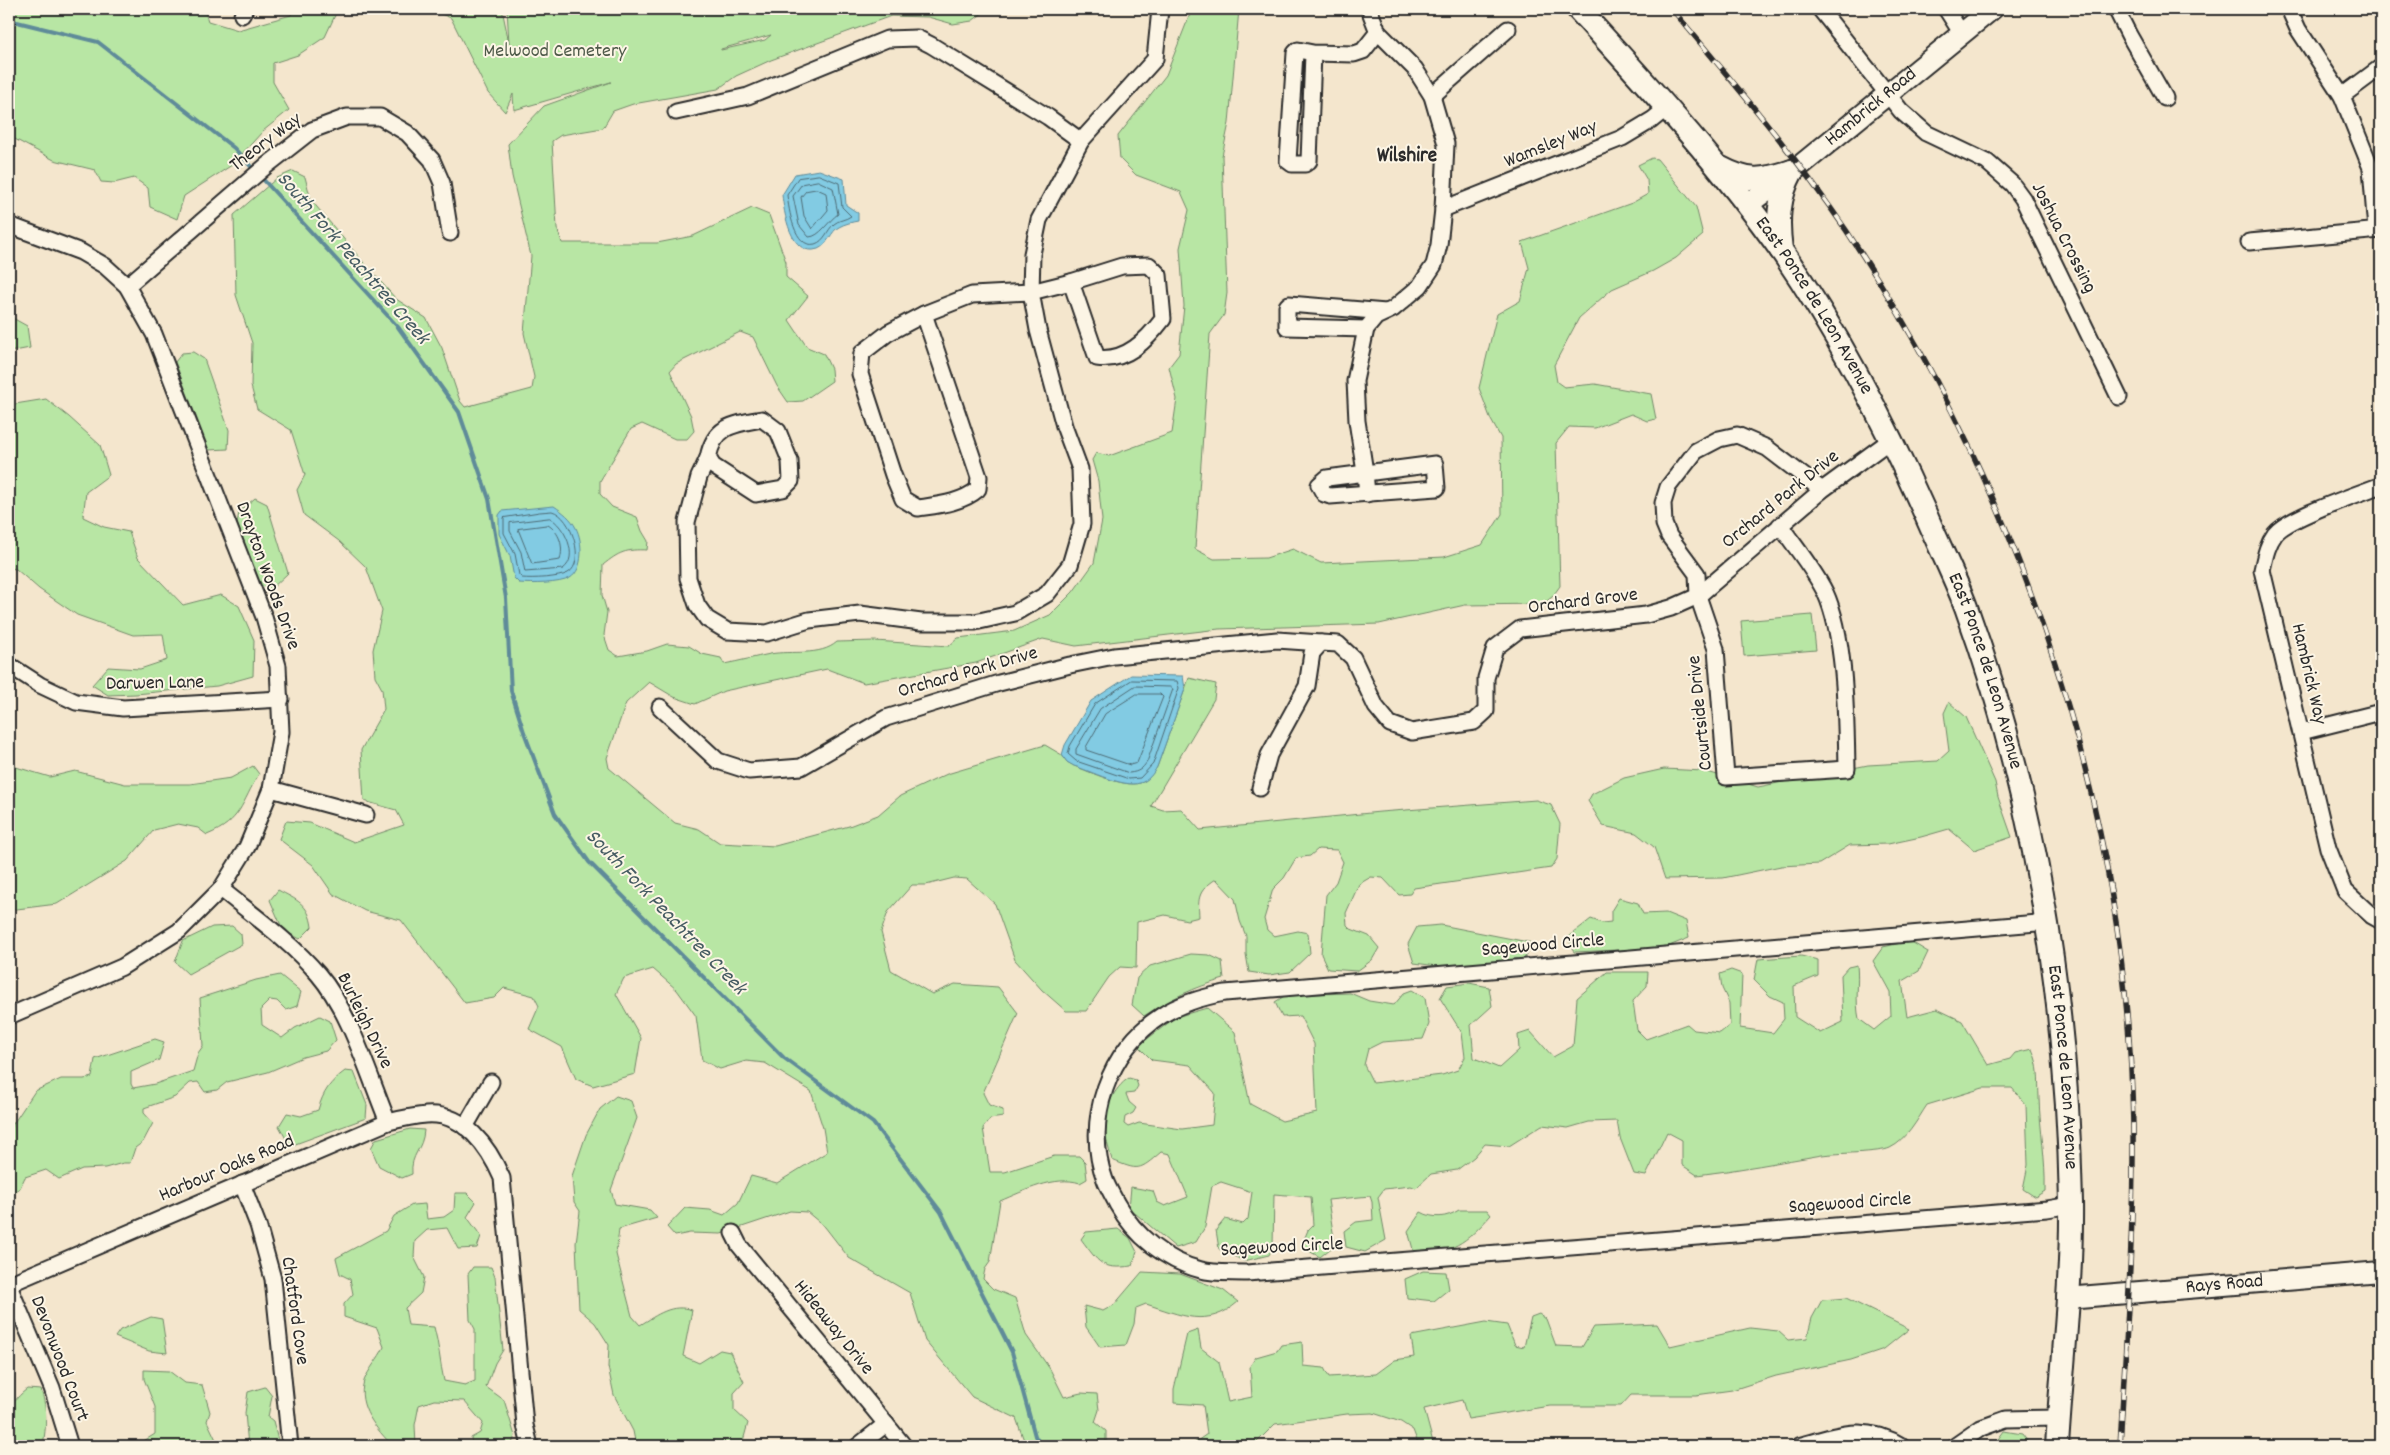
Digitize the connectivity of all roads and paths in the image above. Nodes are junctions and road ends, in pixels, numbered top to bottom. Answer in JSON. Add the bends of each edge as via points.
{"nodes":[{"id":1,"x":1160,"y":9,"type":"edge"},
{"id":2,"x":1371,"y":9,"type":"edge"},
{"id":3,"x":1578,"y":9,"type":"edge"},
{"id":4,"x":1820,"y":9,"type":"edge"},
{"id":5,"x":1946,"y":9,"type":"edge"},
{"id":6,"x":1992,"y":9,"type":"edge"},
{"id":7,"x":2116,"y":9,"type":"edge"},
{"id":8,"x":2289,"y":9,"type":"edge"},
{"id":9,"x":1508,"y":29,"type":"dead end"},
{"id":10,"x":1378,"y":32,"type":"junction"},
{"id":11,"x":1962,"y":34,"type":"junction"},
{"id":12,"x":1313,"y":53,"type":"junction"},
{"id":13,"x":2381,"y":67,"type":"edge"},
{"id":14,"x":1888,"y":95,"type":"junction"},
{"id":15,"x":1432,"y":96,"type":"junction"},
{"id":16,"x":2342,"y":96,"type":"junction"},
{"id":17,"x":2165,"y":98,"type":"dead end"},
{"id":18,"x":1668,"y":107,"type":"junction"},
{"id":19,"x":676,"y":112,"type":"dead end"},
{"id":20,"x":1081,"y":141,"type":"junction"},
{"id":21,"x":1719,"y":167,"type":"junction"},
{"id":22,"x":1792,"y":171,"type":"junction"},
{"id":23,"x":1747,"y":205,"type":"junction"},
{"id":24,"x":1443,"y":208,"type":"junction"},
{"id":25,"x":9,"y":225,"type":"edge"},
{"id":26,"x":2379,"y":230,"type":"edge"},
{"id":27,"x":450,"y":233,"type":"dead end"},
{"id":28,"x":2249,"y":242,"type":"dead end"},
{"id":29,"x":1781,"y":252,"type":"junction"},
{"id":30,"x":1071,"y":282,"type":"junction"},
{"id":31,"x":127,"y":286,"type":"junction"},
{"id":32,"x":1030,"y":292,"type":"junction"},
{"id":33,"x":1386,"y":312,"type":"junction"},
{"id":34,"x":924,"y":314,"type":"junction"},
{"id":35,"x":1366,"y":329,"type":"junction"},
{"id":36,"x":2119,"y":397,"type":"dead end"},
{"id":37,"x":1892,"y":439,"type":"junction"},
{"id":38,"x":708,"y":458,"type":"junction"},
{"id":39,"x":1365,"y":472,"type":"junction"},
{"id":40,"x":2381,"y":485,"type":"edge"},
{"id":41,"x":1822,"y":490,"type":"junction"},
{"id":42,"x":1367,"y":494,"type":"junction"},
{"id":43,"x":1780,"y":525,"type":"junction"},
{"id":44,"x":1698,"y":596,"type":"junction"},
{"id":45,"x":1321,"y":643,"type":"junction"},
{"id":46,"x":9,"y":665,"type":"edge"},
{"id":47,"x":281,"y":699,"type":"junction"},
{"id":48,"x":660,"y":707,"type":"dead end"},
{"id":49,"x":2381,"y":712,"type":"edge"},
{"id":50,"x":2301,"y":732,"type":"junction"},
{"id":51,"x":1260,"y":788,"type":"dead end"},
{"id":52,"x":271,"y":789,"type":"junction"},
{"id":53,"x":366,"y":815,"type":"dead end"},
{"id":54,"x":221,"y":889,"type":"junction"},
{"id":55,"x":2381,"y":921,"type":"edge"},
{"id":56,"x":2048,"y":922,"type":"junction"},
{"id":57,"x":9,"y":1016,"type":"edge"},
{"id":58,"x":491,"y":1082,"type":"dead end"},
{"id":59,"x":388,"y":1122,"type":"junction"},
{"id":60,"x":465,"y":1127,"type":"junction"},
{"id":61,"x":242,"y":1184,"type":"junction"},
{"id":62,"x":2071,"y":1205,"type":"junction"},
{"id":63,"x":733,"y":1233,"type":"dead end"},
{"id":64,"x":2381,"y":1272,"type":"edge"},
{"id":65,"x":9,"y":1285,"type":"edge"},
{"id":66,"x":2067,"y":1298,"type":"junction"},
{"id":67,"x":2059,"y":1418,"type":"junction"},
{"id":68,"x":886,"y":1424,"type":"junction"},
{"id":69,"x":70,"y":1446,"type":"edge"},
{"id":70,"x":290,"y":1446,"type":"edge"},
{"id":71,"x":530,"y":1446,"type":"edge"},
{"id":72,"x":858,"y":1446,"type":"edge"},
{"id":73,"x":904,"y":1446,"type":"edge"},
{"id":74,"x":1799,"y":1446,"type":"edge"},
{"id":75,"x":1902,"y":1446,"type":"edge"},
{"id":76,"x":1955,"y":1446,"type":"edge"},
{"id":77,"x":2057,"y":1446,"type":"edge"}],
"edges":[{"from":1,"to":20,"type":"street","via":[[1155,59]]},
{"from":2,"to":10,"type":"street"},
{"from":3,"to":18,"type":"main road","name":"East Ponce de Leon Avenue"},
{"from":4,"to":14,"type":"street","name":"Joshua Crossing"},
{"from":5,"to":11,"type":"street"},
{"from":6,"to":11,"type":"street","name":"Hambrick Road"},
{"from":7,"to":17,"type":"street"},
{"from":8,"to":16,"type":"street","via":[[2298,29]]},
{"from":9,"to":15,"type":"street"},
{"from":10,"to":12,"type":"street","via":[[1362,51],[1354,54]]},
{"from":10,"to":15,"type":"street","via":[[1415,68]]},
{"from":11,"to":14,"type":"street","name":"Hambrick Road"},
{"from":12,"to":12,"type":"street","via":[[1298,50],[1295,53],[1288,161],[1292,164],[1309,161]]},
{"from":13,"to":16,"type":"street"},
{"from":14,"to":22,"type":"street","name":"Hambrick Road"},
{"from":14,"to":36,"type":"street","name":"Joshua Crossing","via":[[1926,133],[1987,162],[2012,184],[2023,200]]},
{"from":15,"to":24,"type":"street","via":[[1446,144]]},
{"from":16,"to":26,"type":"street","via":[[2371,168]]},
{"from":18,"to":21,"type":"main road","name":"East Ponce de Leon Avenue"},
{"from":18,"to":24,"type":"street","name":"Wamsley Way","via":[[1622,138]]},
{"from":19,"to":20,"type":"street","via":[[748,96],[887,39],[917,38],[1040,112]]},
{"from":20,"to":32,"type":"street","via":[[1040,220],[1032,254]]},
{"from":21,"to":22,"type":"main road","via":[[1735,176],[1754,180]]},
{"from":21,"to":23,"type":"main road","name":"East Ponce de Leon Avenue"},
{"from":22,"to":23,"type":"street","name":"Hambrick Road"},
{"from":22,"to":29,"type":"main road","via":[[1779,204]]},
{"from":23,"to":29,"type":"main road","name":"East Ponce de Leon Avenue"},
{"from":24,"to":33,"type":"street","via":[[1434,265],[1420,286]]},
{"from":25,"to":31,"type":"street","name":"Drayton Woods Drive","via":[[81,252],[105,266]]},
{"from":26,"to":28,"type":"street"},
{"from":27,"to":31,"type":"street","name":"Theory Way","via":[[442,183],[432,160],[407,133],[380,116],[347,117],[312,130]]},
{"from":29,"to":37,"type":"main road","name":"East Ponce de Leon Avenue","via":[[1840,343]]},
{"from":30,"to":30,"type":"street","via":[[1097,358],[1105,359],[1133,350],[1146,341],[1163,319],[1159,276],[1150,265],[1122,266]]},
{"from":30,"to":32,"type":"street"},
{"from":31,"to":47,"type":"street","name":"Drayton Woods Drive","via":[[154,334],[264,617],[278,666]]},
{"from":32,"to":34,"type":"street","via":[[972,295]]},
{"from":32,"to":38,"type":"street","via":[[1064,426],[1080,469],[1082,524],[1070,565],[1047,594],[1016,613],[975,622],[920,622],[846,614],[809,620],[767,633],[726,631],[707,619],[697,605],[688,578],[687,522],[699,477]]},
{"from":33,"to":35,"type":"street","via":[[1376,317]]},
{"from":33,"to":35,"type":"street","via":[[1287,306],[1286,327]]},
{"from":34,"to":34,"type":"street","via":[[979,477],[978,489],[970,496],[918,508],[903,499],[860,374],[862,353],[888,333]]},
{"from":35,"to":39,"type":"street","via":[[1356,381],[1357,421]]},
{"from":37,"to":41,"type":"street","name":"Orchard Park Drive"},
{"from":37,"to":56,"type":"main road","name":"East Ponce de Leon Avenue","via":[[1964,603],[1990,677],[2024,803]]},
{"from":38,"to":38,"type":"street","via":[[710,445],[721,431],[736,423],[762,419],[778,431],[790,461],[791,481],[783,489],[756,494],[712,466]]},
{"from":39,"to":42,"type":"street"},
{"from":39,"to":42,"type":"street","via":[[1327,478],[1320,485],[1324,494],[1330,496]]},
{"from":39,"to":42,"type":"street","via":[[1435,464],[1437,488]]},
{"from":40,"to":50,"type":"street","name":"Hambrick Way","via":[[2292,521],[2276,532],[2267,546],[2262,570]]},
{"from":41,"to":43,"type":"street","name":"Orchard Park Drive"},
{"from":41,"to":44,"type":"street","via":[[1766,448],[1737,435],[1719,439],[1696,451],[1668,487],[1662,503],[1669,536],[1697,574]]},
{"from":43,"to":44,"type":"street","name":"Orchard Park Drive"},
{"from":43,"to":44,"type":"street","name":"Courtside Drive","via":[[1824,592],[1836,622],[1846,718],[1847,769],[1726,777],[1716,650]]},
{"from":44,"to":45,"type":"street","name":"Orchard Grove","via":[[1646,615],[1520,629],[1495,648],[1486,678],[1486,711],[1474,722],[1412,732],[1390,724],[1376,707],[1353,658],[1338,644]]},
{"from":45,"to":48,"type":"street","name":"Orchard Park Drive","via":[[1277,640],[1114,656],[1070,665],[886,718],[801,767],[749,771],[718,761]]},
{"from":45,"to":51,"type":"street","via":[[1312,653],[1307,686],[1268,755]]},
{"from":46,"to":47,"type":"street","name":"Darwen Lane","via":[[76,702],[123,708]]},
{"from":47,"to":52,"type":"street","name":"Drayton Woods Drive","via":[[281,732]]},
{"from":49,"to":50,"type":"street"},
{"from":50,"to":55,"type":"street","name":"Hambrick Way","via":[[2328,848],[2345,891]]},
{"from":52,"to":53,"type":"street"},
{"from":52,"to":54,"type":"street","name":"Drayton Woods Drive","via":[[247,847]]},
{"from":54,"to":57,"type":"street","name":"Drayton Woods Drive","via":[[179,932],[122,967]]},
{"from":54,"to":59,"type":"street","name":"Burleigh Drive","via":[[319,975],[336,1001]]},
{"from":56,"to":62,"type":"main road","name":"East Ponce de Leon Avenue","via":[[2064,1059]]},
{"from":56,"to":62,"type":"street","name":"Sagewood Circle","via":[[1225,993],[1201,998],[1162,1015],[1138,1034],[1119,1058],[1105,1086],[1097,1142],[1105,1180],[1124,1216],[1147,1242],[1180,1263],[1203,1271],[1247,1273]]},
{"from":58,"to":60,"type":"street"},
{"from":59,"to":60,"type":"street","name":"Harbour Oaks Road","via":[[428,1115],[450,1119]]},
{"from":59,"to":61,"type":"street","name":"Harbour Oaks Road"},
{"from":60,"to":71,"type":"street","name":"Harbour Oaks Road","via":[[492,1156],[502,1178],[525,1425]]},
{"from":61,"to":65,"type":"street","name":"Harbour Oaks Road"},
{"from":61,"to":70,"type":"street","name":"Chatford Cove","via":[[273,1279]]},
{"from":62,"to":66,"type":"main road","name":"East Ponce de Leon Avenue"},
{"from":63,"to":68,"type":"street","name":"Hideaway Drive"},
{"from":64,"to":66,"type":"street","name":"Rays Road"},
{"from":65,"to":69,"type":"street","name":"Devonwood Court","via":[[52,1388]]},
{"from":66,"to":67,"type":"main road","name":"East Ponce de Leon Avenue"},
{"from":67,"to":76,"type":"street","via":[[2006,1419],[1981,1428]]},
{"from":67,"to":77,"type":"main road","name":"East Ponce de Leon Avenue"},
{"from":68,"to":72,"type":"street"},
{"from":68,"to":73,"type":"street","name":"Hideaway Drive"},
{"from":74,"to":75,"type":"street","via":[[1847,1432],[1875,1433]]}]}
